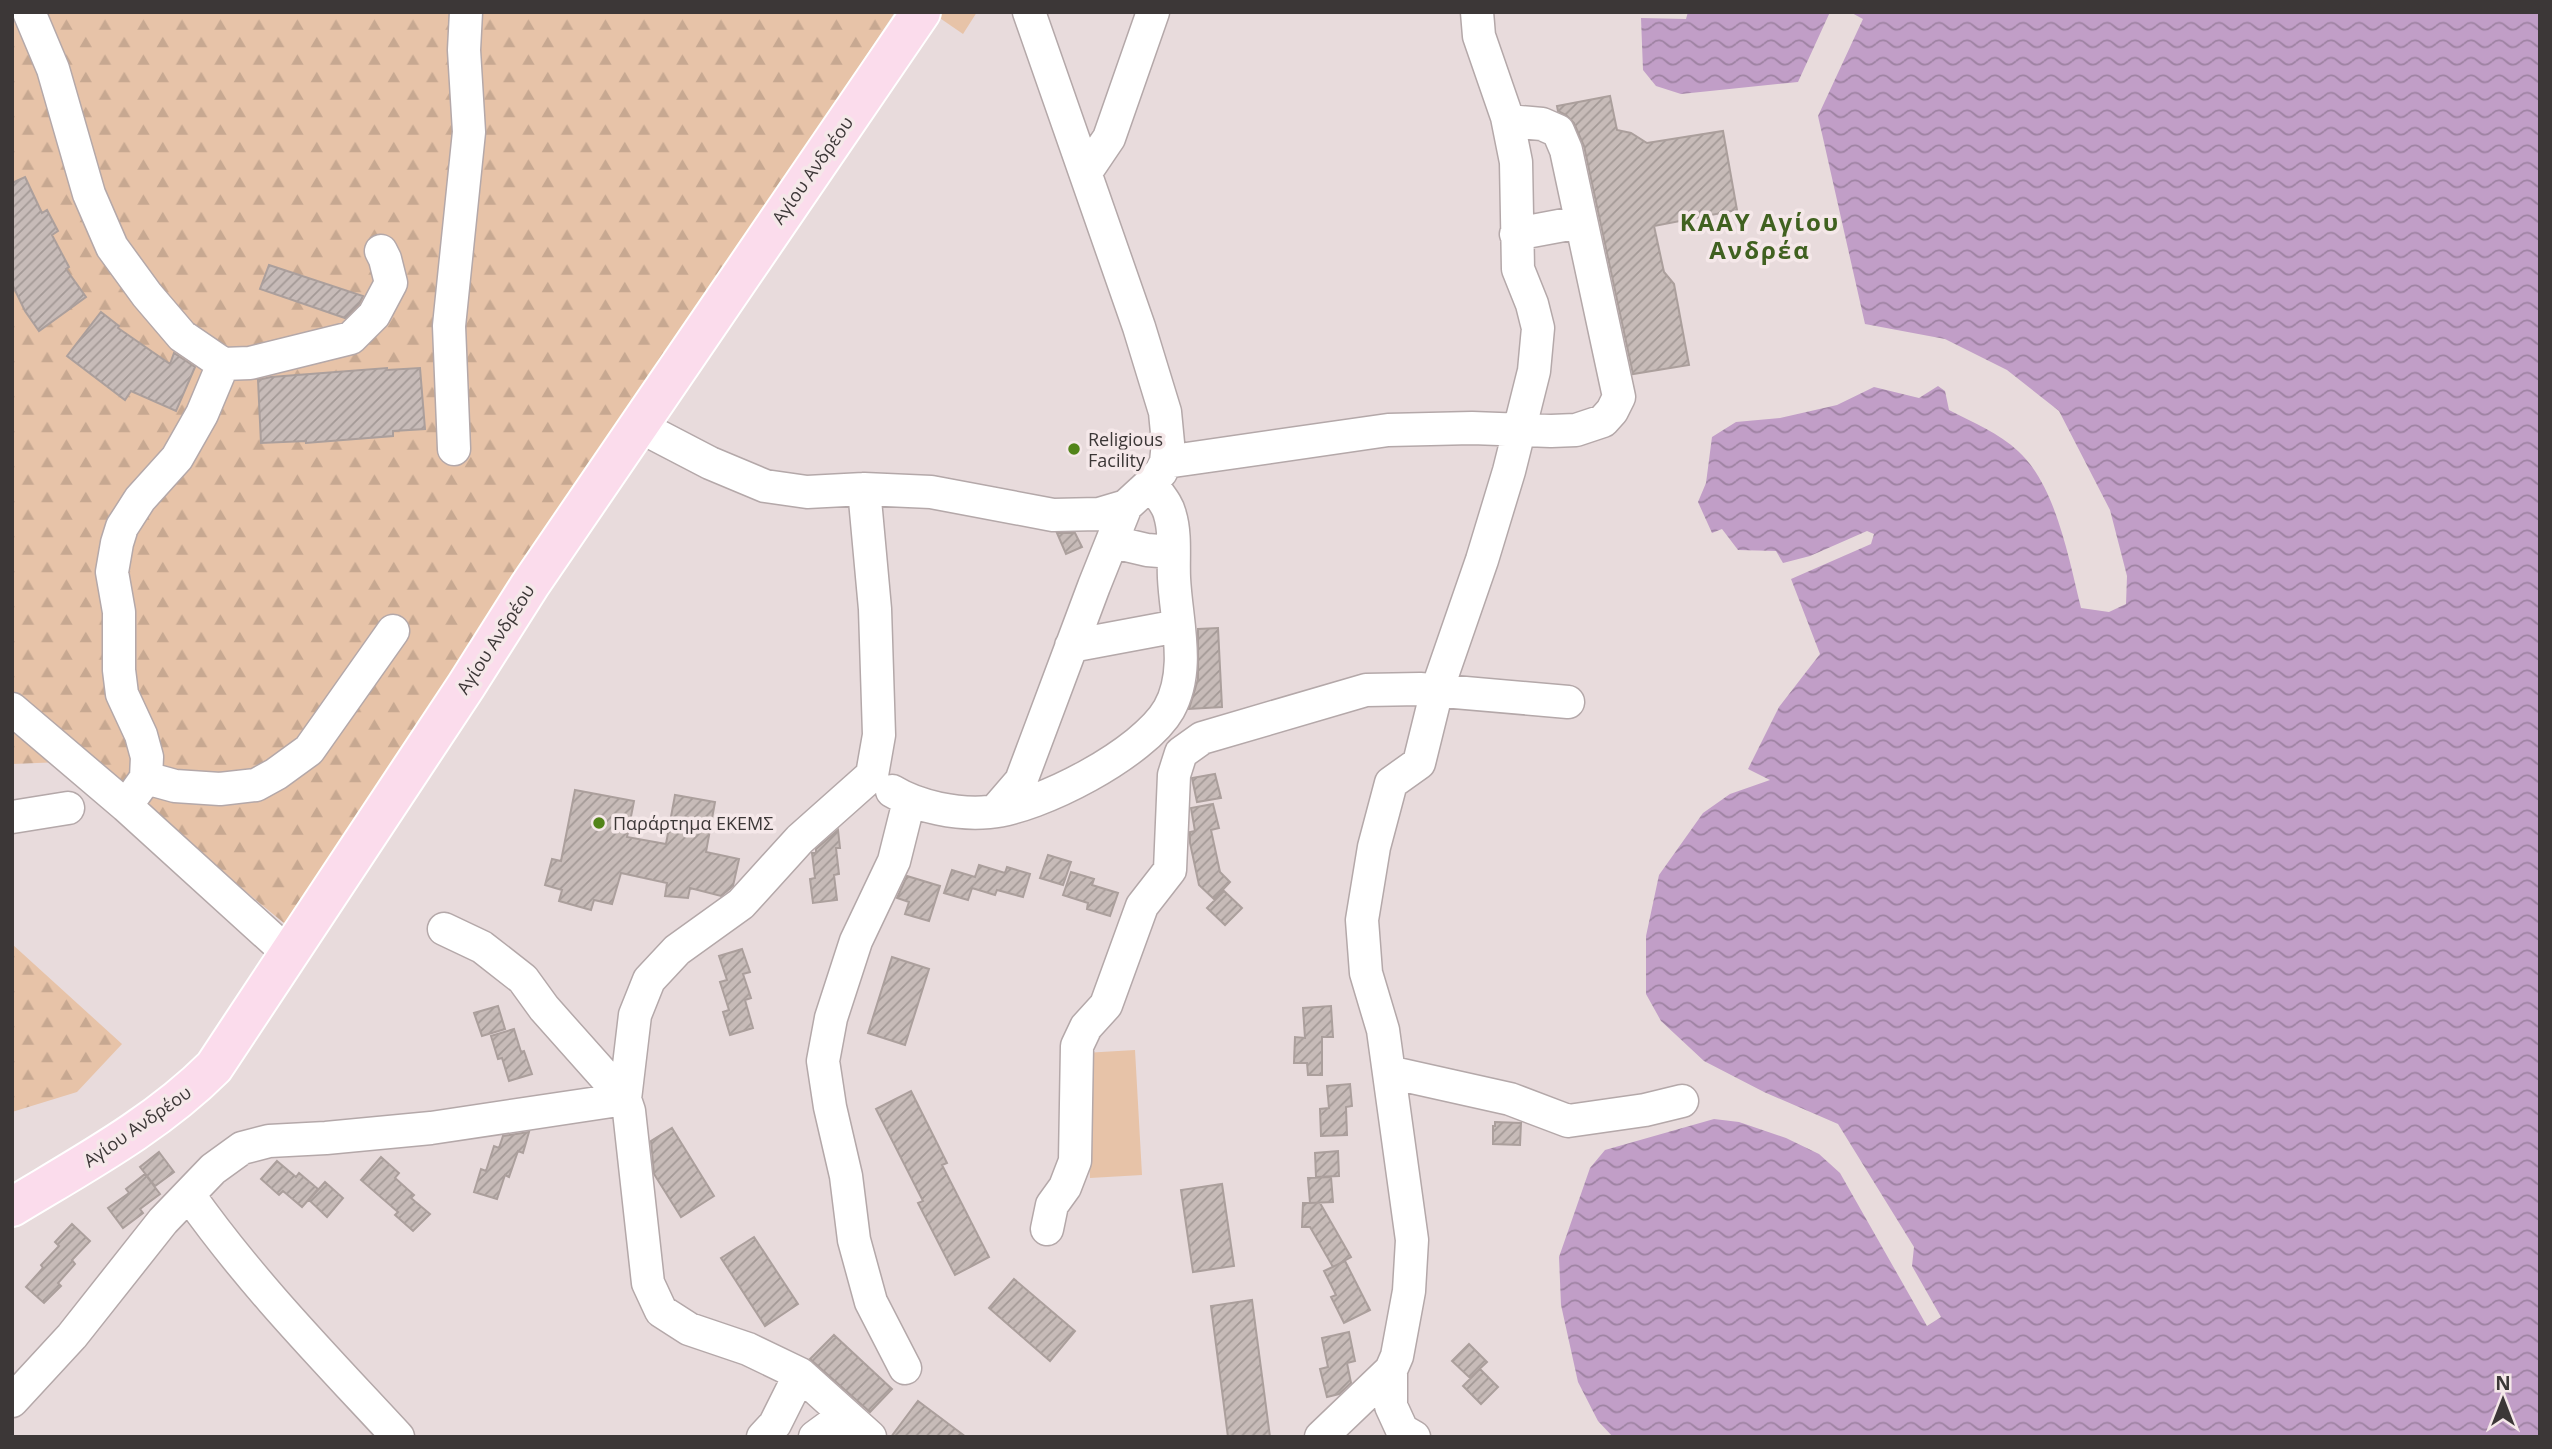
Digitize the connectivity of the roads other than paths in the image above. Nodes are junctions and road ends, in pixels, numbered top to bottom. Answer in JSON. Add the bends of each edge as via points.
{"nodes":[{"id":1,"x":29,"y":12,"type":"edge"},
{"id":2,"x":466,"y":12,"type":"edge"},
{"id":3,"x":921,"y":12,"type":"edge"},
{"id":4,"x":1029,"y":12,"type":"edge"},
{"id":5,"x":1153,"y":12,"type":"edge"},
{"id":6,"x":1477,"y":12,"type":"edge"},
{"id":7,"x":1508,"y":121,"type":"junction"},
{"id":8,"x":1086,"y":172,"type":"junction"},
{"id":9,"x":1580,"y":222,"type":"junction"},
{"id":10,"x":1516,"y":234,"type":"junction"},
{"id":11,"x":381,"y":251,"type":"dead end"},
{"id":12,"x":223,"y":364,"type":"junction"},
{"id":13,"x":637,"y":425,"type":"junction"},
{"id":14,"x":1520,"y":429,"type":"junction"},
{"id":15,"x":454,"y":449,"type":"dead end"},
{"id":16,"x":1158,"y":473,"type":"junction"},
{"id":17,"x":864,"y":489,"type":"junction"},
{"id":18,"x":1126,"y":506,"type":"junction"},
{"id":19,"x":1113,"y":542,"type":"junction"},
{"id":20,"x":1172,"y":552,"type":"junction"},
{"id":21,"x":1178,"y":626,"type":"junction"},
{"id":22,"x":393,"y":631,"type":"dead end"},
{"id":23,"x":1071,"y":646,"type":"junction"},
{"id":24,"x":1437,"y":690,"type":"junction"},
{"id":25,"x":1568,"y":702,"type":"dead end"},
{"id":26,"x":12,"y":709,"type":"edge"},
{"id":27,"x":872,"y":775,"type":"junction"},
{"id":28,"x":146,"y":778,"type":"junction"},
{"id":29,"x":909,"y":802,"type":"junction"},
{"id":30,"x":126,"y":806,"type":"junction"},
{"id":31,"x":68,"y":808,"type":"dead end"},
{"id":32,"x":996,"y":810,"type":"junction"},
{"id":33,"x":12,"y":817,"type":"edge"},
{"id":34,"x":444,"y":929,"type":"dead end"},
{"id":35,"x":289,"y":954,"type":"junction"},
{"id":36,"x":1389,"y":1072,"type":"junction"},
{"id":37,"x":625,"y":1100,"type":"junction"},
{"id":38,"x":1682,"y":1101,"type":"dead end"},
{"id":39,"x":189,"y":1195,"type":"junction"},
{"id":40,"x":12,"y":1207,"type":"edge"},
{"id":41,"x":1047,"y":1229,"type":"dead end"},
{"id":42,"x":905,"y":1368,"type":"dead end"},
{"id":43,"x":1391,"y":1370,"type":"junction"},
{"id":44,"x":800,"y":1374,"type":"junction"},
{"id":45,"x":12,"y":1401,"type":"edge"},
{"id":46,"x":845,"y":1415,"type":"junction"},
{"id":47,"x":398,"y":1437,"type":"edge"},
{"id":48,"x":763,"y":1437,"type":"edge"},
{"id":49,"x":815,"y":1437,"type":"edge"},
{"id":50,"x":870,"y":1437,"type":"edge"},
{"id":51,"x":1321,"y":1437,"type":"edge"},
{"id":52,"x":1414,"y":1437,"type":"edge"}],
"edges":[{"from":1,"to":12,"type":"street","via":[[53,69],[89,194],[112,247],[182,336]]},
{"from":2,"to":15,"type":"street","via":[[469,132],[449,326]]},
{"from":3,"to":13,"type":"main road","name":"Αγίου Ανδρέου"},
{"from":4,"to":8,"type":"street"},
{"from":5,"to":8,"type":"street","via":[[1109,138]]},
{"from":6,"to":7,"type":"street","via":[[1479,36]]},
{"from":7,"to":9,"type":"street","via":[[1542,124],[1558,131]]},
{"from":7,"to":10,"type":"street","via":[[1516,162]]},
{"from":8,"to":16,"type":"street","via":[[1165,412],[1168,443]]},
{"from":9,"to":10,"type":"street"},
{"from":9,"to":14,"type":"street","via":[[1619,397],[1603,421],[1576,430]]},
{"from":10,"to":14,"type":"street","via":[[1518,270],[1538,328],[1534,371]]},
{"from":11,"to":12,"type":"street","via":[[391,283],[374,315],[351,338],[250,363]]},
{"from":12,"to":28,"type":"street","via":[[177,458],[140,499],[117,543],[112,572],[119,612],[119,670],[122,694],[147,757]]},
{"from":13,"to":17,"type":"street","via":[[765,486],[807,492]]},
{"from":13,"to":35,"type":"main road","name":"Αγίου Ανδρέου"},
{"from":14,"to":16,"type":"street","via":[[1388,430]]},
{"from":14,"to":24,"type":"street"},
{"from":16,"to":18,"type":"street"},
{"from":16,"to":20,"type":"street","via":[[1170,514]]},
{"from":17,"to":18,"type":"street","via":[[930,492],[1053,515],[1099,514]]},
{"from":17,"to":27,"type":"street","via":[[875,609],[879,735]]},
{"from":18,"to":19,"type":"street"},
{"from":19,"to":20,"type":"street"},
{"from":19,"to":23,"type":"street"},
{"from":20,"to":21,"type":"street"},
{"from":21,"to":23,"type":"street"},
{"from":21,"to":32,"type":"street","via":[[1177,689],[1169,710],[1150,732],[1104,768],[1048,796]]},
{"from":22,"to":28,"type":"street","via":[[309,750],[276,774],[256,785],[220,789],[175,786]]},
{"from":23,"to":32,"type":"street","via":[[1021,781]]},
{"from":24,"to":25,"type":"street"},
{"from":24,"to":36,"type":"street","via":[[1419,763],[1391,783],[1362,920],[1366,973],[1383,1030]]},
{"from":24,"to":41,"type":"street","via":[[1366,690],[1202,738],[1181,753],[1174,775],[1170,870],[1142,906],[1106,1005],[1086,1027],[1077,1046],[1075,1161],[1052,1205]]},
{"from":26,"to":30,"type":"street"},
{"from":27,"to":29,"type":"street"},
{"from":27,"to":37,"type":"street","via":[[800,839],[741,904],[677,950],[649,980],[635,1015]]},
{"from":28,"to":30,"type":"street"},
{"from":29,"to":32,"type":"street","via":[[935,808]]},
{"from":29,"to":42,"type":"street","via":[[894,862],[856,941],[831,1018],[823,1060],[854,1240],[871,1301]]},
{"from":30,"to":35,"type":"street"},
{"from":31,"to":33,"type":"street"},
{"from":34,"to":37,"type":"street","via":[[482,947],[523,979]]},
{"from":35,"to":40,"type":"main road","name":"Αγίου Ανδρέου","via":[[214,1066],[193,1088],[122,1141]]},
{"from":36,"to":38,"type":"street","via":[[1510,1099],[1568,1121]]},
{"from":36,"to":43,"type":"street","via":[[1412,1240],[1409,1291]]},
{"from":37,"to":39,"type":"street","via":[[431,1128],[269,1141],[242,1148],[213,1169]]},
{"from":37,"to":44,"type":"street","via":[[648,1283],[661,1311],[689,1329],[748,1349]]},
{"from":39,"to":45,"type":"street"},
{"from":39,"to":47,"type":"street","via":[[280,1312]]},
{"from":43,"to":51,"type":"street"},
{"from":43,"to":52,"type":"street","via":[[1391,1406],[1402,1430]]},
{"from":44,"to":46,"type":"street"},
{"from":44,"to":48,"type":"street"},
{"from":46,"to":49,"type":"street"},
{"from":46,"to":50,"type":"street"}]}
